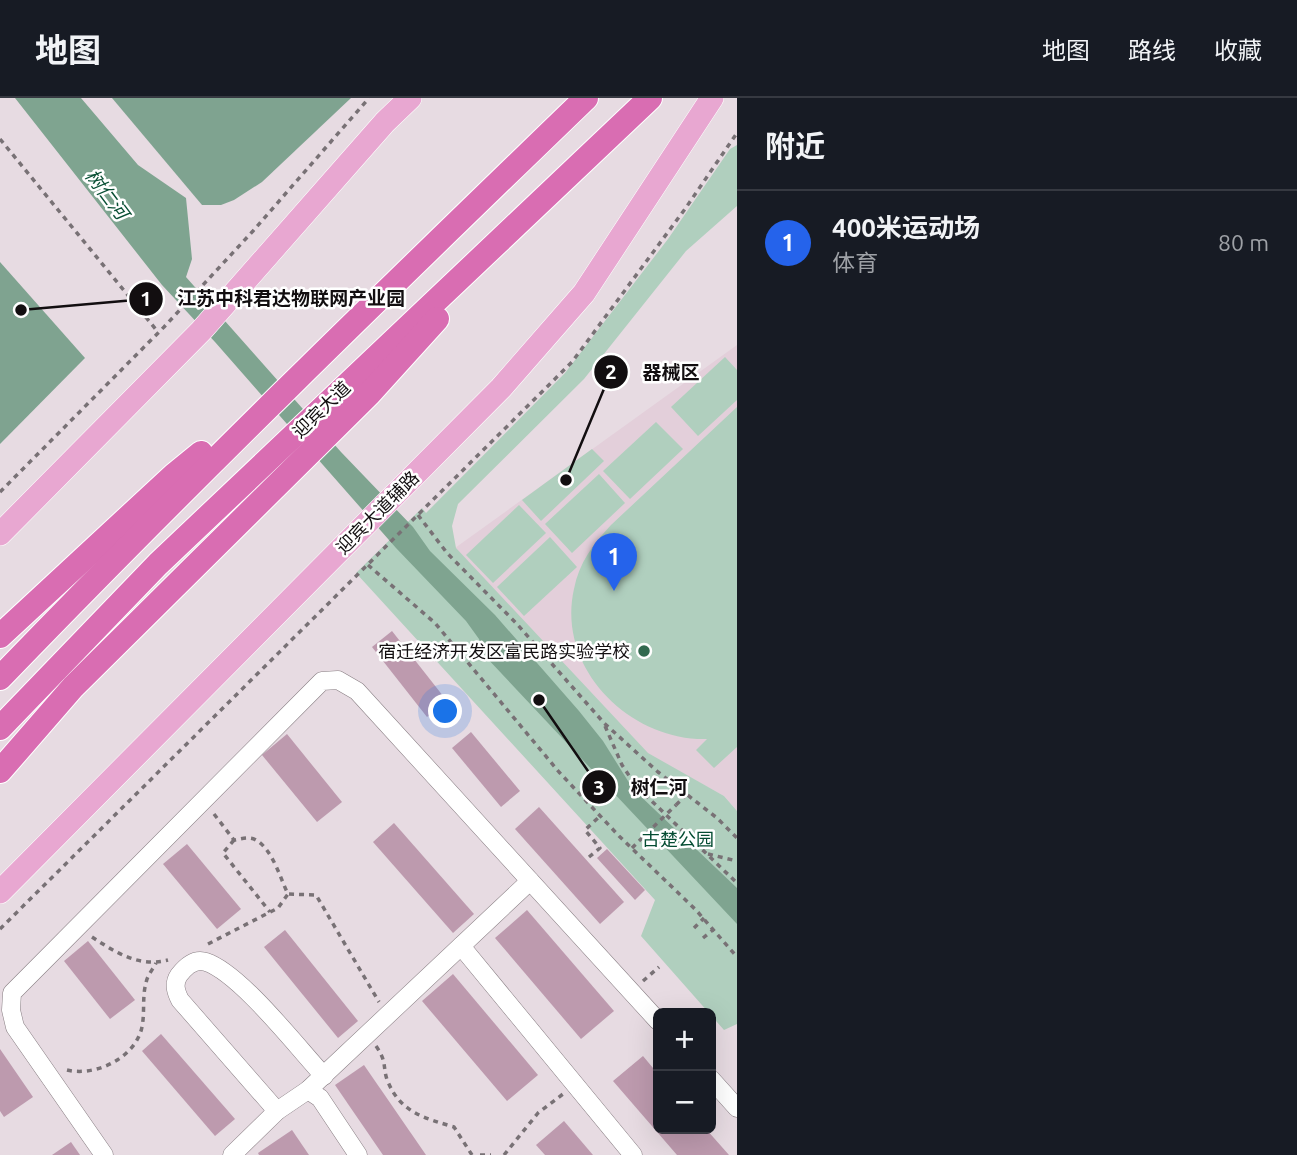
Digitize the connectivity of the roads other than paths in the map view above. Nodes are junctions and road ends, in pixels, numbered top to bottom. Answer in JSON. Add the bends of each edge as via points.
{"nodes":[{"id":1,"x":410,"y":98,"type":"edge"},
{"id":2,"x":586,"y":98,"type":"edge"},
{"id":3,"x":650,"y":98,"type":"edge"},
{"id":4,"x":712,"y":98,"type":"edge"},
{"id":5,"x":574,"y":169,"type":"junction"},
{"id":6,"x":307,"y":367,"type":"junction"},
{"id":7,"x":0,"y":534,"type":"edge"},
{"id":8,"x":0,"y":636,"type":"edge"},
{"id":9,"x":0,"y":678,"type":"edge"},
{"id":10,"x":0,"y":728,"type":"edge"},
{"id":11,"x":0,"y":771,"type":"edge"},
{"id":12,"x":530,"y":881,"type":"junction"},
{"id":13,"x":0,"y":892,"type":"edge"},
{"id":14,"x":461,"y":946,"type":"junction"},
{"id":15,"x":653,"y":1016,"type":"edge"},
{"id":16,"x":324,"y":1076,"type":"junction"},
{"id":17,"x":716,"y":1085,"type":"edge"},
{"id":18,"x":308,"y":1090,"type":"junction"},
{"id":19,"x":737,"y":1108,"type":"edge"},
{"id":20,"x":277,"y":1111,"type":"junction"},
{"id":21,"x":104,"y":1155,"type":"edge"},
{"id":22,"x":232,"y":1155,"type":"edge"},
{"id":23,"x":358,"y":1155,"type":"edge"},
{"id":24,"x":633,"y":1155,"type":"edge"}],
"edges":[{"from":1,"to":7,"type":"main road","via":[[201,331]]},
{"from":2,"to":6,"type":"highway"},
{"from":3,"to":5,"type":"highway","name":"迎宾大道"},
{"from":4,"to":13,"type":"main road","name":"迎宾大道辅路","via":[[584,293],[501,388]]},
{"from":5,"to":10,"type":"highway","name":"迎宾大道","via":[[158,564]]},
{"from":5,"to":11,"type":"highway","via":[[369,394],[73,687]]},
{"from":6,"to":8,"type":"highway","via":[[174,475]]},
{"from":6,"to":9,"type":"highway"},
{"from":12,"to":14,"type":"lane"},
{"from":12,"to":15,"type":"lane"},
{"from":12,"to":21,"type":"lane","via":[[357,691],[338,680],[322,681],[12,993],[15,1027]]},
{"from":14,"to":16,"type":"lane"},
{"from":14,"to":24,"type":"lane"},
{"from":16,"to":18,"type":"lane"},
{"from":16,"to":20,"type":"lane","via":[[232,976],[204,961],[191,963],[177,978],[180,1000]]},
{"from":17,"to":19,"type":"lane"},
{"from":18,"to":20,"type":"lane"},
{"from":18,"to":23,"type":"lane","via":[[320,1098]]},
{"from":20,"to":22,"type":"lane"}]}
